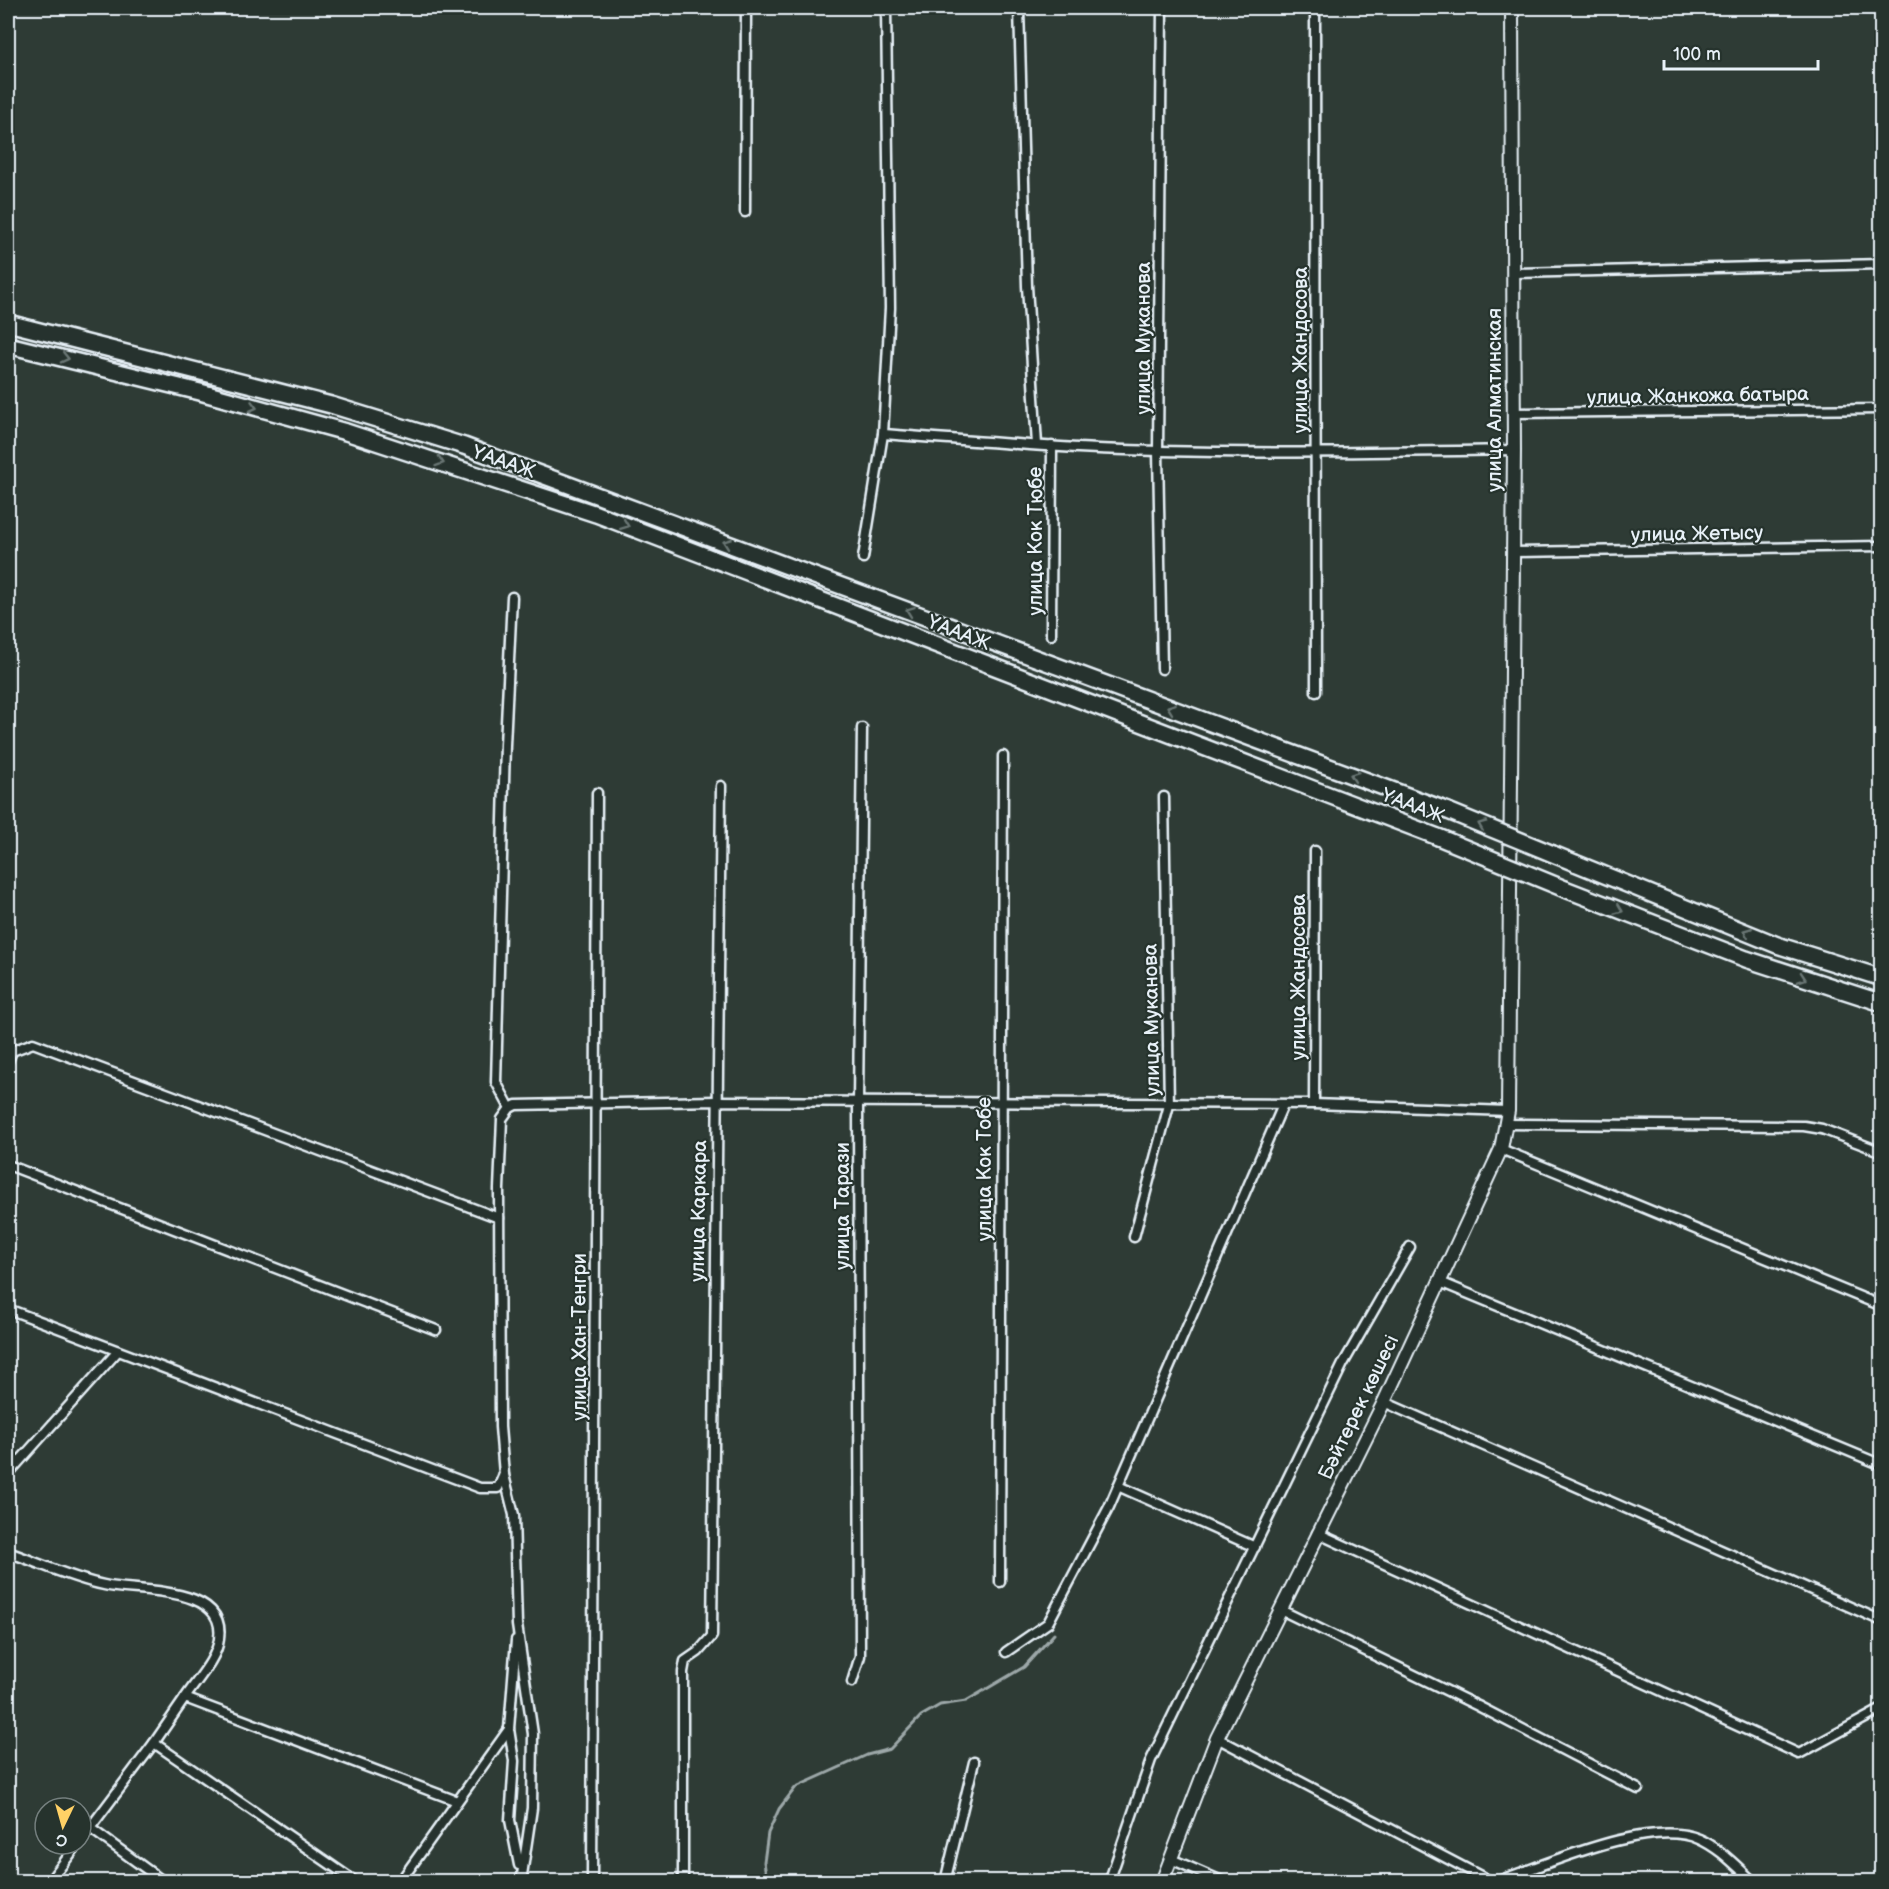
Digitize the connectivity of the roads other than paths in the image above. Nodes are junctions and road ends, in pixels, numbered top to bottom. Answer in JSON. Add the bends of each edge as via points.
{"nodes":[{"id":1,"x":746,"y":8,"type":"edge"},
{"id":2,"x":886,"y":8,"type":"edge"},
{"id":3,"x":1019,"y":8,"type":"edge"},
{"id":4,"x":1162,"y":8,"type":"edge"},
{"id":5,"x":1315,"y":8,"type":"edge"},
{"id":6,"x":1512,"y":8,"type":"edge"},
{"id":7,"x":745,"y":212,"type":"dead end"},
{"id":8,"x":1881,"y":264,"type":"edge"},
{"id":9,"x":1514,"y":273,"type":"junction"},
{"id":10,"x":8,"y":323,"type":"edge"},
{"id":11,"x":8,"y":345,"type":"edge"},
{"id":12,"x":1881,"y":409,"type":"edge"},
{"id":13,"x":1514,"y":413,"type":"junction"},
{"id":14,"x":883,"y":434,"type":"junction"},
{"id":15,"x":1037,"y":445,"type":"junction"},
{"id":16,"x":1052,"y":446,"type":"junction"},
{"id":17,"x":1514,"y":450,"type":"junction"},
{"id":18,"x":1158,"y":451,"type":"junction"},
{"id":19,"x":1317,"y":453,"type":"junction"},
{"id":20,"x":1881,"y":546,"type":"edge"},
{"id":21,"x":1512,"y":552,"type":"junction"},
{"id":22,"x":864,"y":558,"type":"dead end"},
{"id":23,"x":512,"y":597,"type":"dead end"},
{"id":24,"x":1051,"y":635,"type":"dead end"},
{"id":25,"x":1162,"y":669,"type":"dead end"},
{"id":26,"x":1316,"y":692,"type":"dead end"},
{"id":27,"x":862,"y":728,"type":"dead end"},
{"id":28,"x":1003,"y":756,"type":"dead end"},
{"id":29,"x":721,"y":786,"type":"dead end"},
{"id":30,"x":597,"y":793,"type":"dead end"},
{"id":31,"x":1164,"y":797,"type":"dead end"},
{"id":32,"x":1315,"y":851,"type":"dead end"},
{"id":33,"x":1510,"y":932,"type":"joint"},
{"id":34,"x":1881,"y":978,"type":"edge"},
{"id":35,"x":1881,"y":1003,"type":"edge"},
{"id":36,"x":8,"y":1061,"type":"edge"},
{"id":37,"x":716,"y":1101,"type":"junction"},
{"id":38,"x":597,"y":1103,"type":"junction"},
{"id":39,"x":858,"y":1104,"type":"junction"},
{"id":40,"x":1000,"y":1104,"type":"junction"},
{"id":41,"x":1314,"y":1104,"type":"junction"},
{"id":42,"x":1168,"y":1105,"type":"junction"},
{"id":43,"x":1283,"y":1105,"type":"junction"},
{"id":44,"x":510,"y":1108,"type":"junction"},
{"id":45,"x":1508,"y":1110,"type":"junction"},
{"id":46,"x":1506,"y":1124,"type":"junction"},
{"id":47,"x":1501,"y":1149,"type":"junction"},
{"id":48,"x":1881,"y":1152,"type":"edge"},
{"id":49,"x":8,"y":1165,"type":"edge"},
{"id":50,"x":500,"y":1218,"type":"junction"},
{"id":51,"x":1134,"y":1237,"type":"dead end"},
{"id":52,"x":1410,"y":1247,"type":"dead end"},
{"id":53,"x":1440,"y":1282,"type":"junction"},
{"id":54,"x":1881,"y":1306,"type":"edge"},
{"id":55,"x":8,"y":1309,"type":"edge"},
{"id":56,"x":436,"y":1330,"type":"dead end"},
{"id":57,"x":118,"y":1351,"type":"junction"},
{"id":58,"x":1384,"y":1402,"type":"junction"},
{"id":59,"x":1881,"y":1466,"type":"edge"},
{"id":60,"x":8,"y":1474,"type":"edge"},
{"id":61,"x":504,"y":1474,"type":"junction"},
{"id":62,"x":1119,"y":1486,"type":"junction"},
{"id":63,"x":1317,"y":1533,"type":"junction"},
{"id":64,"x":1255,"y":1547,"type":"junction"},
{"id":65,"x":8,"y":1552,"type":"edge"},
{"id":66,"x":1000,"y":1582,"type":"dead end"},
{"id":67,"x":1281,"y":1610,"type":"junction"},
{"id":68,"x":1881,"y":1621,"type":"edge"},
{"id":69,"x":517,"y":1625,"type":"junction"},
{"id":70,"x":1006,"y":1652,"type":"dead end"},
{"id":71,"x":852,"y":1682,"type":"dead end"},
{"id":72,"x":185,"y":1698,"type":"junction"},
{"id":73,"x":1881,"y":1709,"type":"edge"},
{"id":74,"x":509,"y":1729,"type":"junction"},
{"id":75,"x":1217,"y":1738,"type":"junction"},
{"id":76,"x":154,"y":1743,"type":"junction"},
{"id":77,"x":974,"y":1762,"type":"dead end"},
{"id":78,"x":1638,"y":1789,"type":"dead end"},
{"id":79,"x":457,"y":1801,"type":"junction"},
{"id":80,"x":93,"y":1824,"type":"edge"},
{"id":81,"x":93,"y":1830,"type":"edge"},
{"id":82,"x":69,"y":1856,"type":"edge"},
{"id":83,"x":1171,"y":1859,"type":"junction"},
{"id":84,"x":520,"y":1870,"type":"junction"},
{"id":85,"x":49,"y":1881,"type":"edge"},
{"id":86,"x":164,"y":1881,"type":"edge"},
{"id":87,"x":356,"y":1881,"type":"edge"},
{"id":88,"x":400,"y":1881,"type":"edge"},
{"id":89,"x":521,"y":1881,"type":"edge"},
{"id":90,"x":591,"y":1881,"type":"edge"},
{"id":91,"x":682,"y":1881,"type":"edge"},
{"id":92,"x":945,"y":1881,"type":"edge"},
{"id":93,"x":1109,"y":1881,"type":"edge"},
{"id":94,"x":1162,"y":1881,"type":"edge"},
{"id":95,"x":1224,"y":1881,"type":"edge"},
{"id":96,"x":1494,"y":1881,"type":"edge"},
{"id":97,"x":1754,"y":1881,"type":"edge"}],
"edges":[{"from":1,"to":7,"type":"street"},
{"from":2,"to":14,"type":"street","via":[[890,308]]},
{"from":3,"to":15,"type":"street","via":[[1026,286]]},
{"from":4,"to":18,"type":"street","name":"улица Муканова"},
{"from":5,"to":19,"type":"street","name":"улица Жандосова"},
{"from":6,"to":9,"type":"street","name":"улица Алматинская"},
{"from":8,"to":9,"type":"street"},
{"from":9,"to":13,"type":"street","name":"улица Алматинская"},
{"from":34,"to":10,"type":"highway","name":"ҮАААЖ","one_way":true,"bridge":true,"via":[[1777,945],[1448,811],[464,446],[320,402]]},
{"from":11,"to":35,"type":"highway","name":"ҮАААЖ","one_way":true,"bridge":true,"via":[[346,432],[585,510],[1746,959]]},
{"from":12,"to":13,"type":"street","name":"улица Жанкожа батыра"},
{"from":13,"to":17,"type":"street","name":"улица Алматинская"},
{"from":14,"to":15,"type":"street"},
{"from":14,"to":22,"type":"street"},
{"from":15,"to":16,"type":"street"},
{"from":16,"to":18,"type":"street"},
{"from":16,"to":24,"type":"street","name":"улица Кок Тюбе"},
{"from":17,"to":19,"type":"street"},
{"from":17,"to":21,"type":"street","name":"улица Алматинская"},
{"from":18,"to":19,"type":"street"},
{"from":18,"to":25,"type":"street","name":"улица Муканова"},
{"from":19,"to":26,"type":"street","name":"улица Жандосова"},
{"from":20,"to":21,"type":"street","name":"улица Жетысу"},
{"from":21,"to":33,"type":"street","name":"улица Алматинская"},
{"from":23,"to":44,"type":"street","via":[[496,1082]]},
{"from":27,"to":39,"type":"street","name":"улица Тарази"},
{"from":28,"to":40,"type":"street","name":"улица Кок Тобе"},
{"from":29,"to":37,"type":"street","name":"улица Каркара"},
{"from":30,"to":38,"type":"street","name":"улица Хан-Тенгри"},
{"from":31,"to":42,"type":"street","name":"улица Муканова"},
{"from":32,"to":41,"type":"street","name":"улица Жандосова"},
{"from":33,"to":45,"type":"street","name":"Бәйтерек көшесі"},
{"from":36,"to":50,"type":"street","via":[[12,1051],[33,1043]]},
{"from":37,"to":38,"type":"street"},
{"from":37,"to":39,"type":"street"},
{"from":37,"to":91,"type":"street","name":"улица Каркара","via":[[712,1636],[685,1661],[683,1672]]},
{"from":38,"to":44,"type":"street"},
{"from":38,"to":90,"type":"street","name":"улица Хан-Тенгри"},
{"from":39,"to":40,"type":"street"},
{"from":39,"to":71,"type":"street","name":"улица Тарази","via":[[860,1656]]},
{"from":40,"to":42,"type":"street"},
{"from":40,"to":66,"type":"street","name":"улица Кок Тобе"},
{"from":41,"to":43,"type":"street"},
{"from":41,"to":45,"type":"street"},
{"from":42,"to":43,"type":"street"},
{"from":42,"to":51,"type":"street","name":"улица Муканова"},
{"from":43,"to":62,"type":"street"},
{"from":44,"to":50,"type":"street","via":[[502,1119]]},
{"from":45,"to":46,"type":"street","name":"Бәйтерек көшесі"},
{"from":46,"to":47,"type":"street","name":"Бәйтерек көшесі"},
{"from":46,"to":48,"type":"street","via":[[1804,1126],[1822,1128]]},
{"from":47,"to":53,"type":"street","name":"Бәйтерек көшесі"},
{"from":47,"to":54,"type":"street"},
{"from":49,"to":56,"type":"street"},
{"from":50,"to":61,"type":"street","via":[[500,1427]]},
{"from":52,"to":64,"type":"street","via":[[1343,1365]]},
{"from":53,"to":58,"type":"street","name":"Бәйтерек көшесі"},
{"from":53,"to":59,"type":"street"},
{"from":55,"to":57,"type":"street"},
{"from":57,"to":60,"type":"street"},
{"from":57,"to":61,"type":"street","via":[[480,1488],[498,1488]]},
{"from":58,"to":63,"type":"street","name":"Бәйтерек көшесі"},
{"from":58,"to":68,"type":"street"},
{"from":61,"to":69,"type":"street","via":[[514,1515]]},
{"from":62,"to":64,"type":"street"},
{"from":62,"to":70,"type":"street","via":[[1047,1623]]},
{"from":63,"to":67,"type":"street","name":"Бәйтерек көшесі"},
{"from":63,"to":73,"type":"street","via":[[1799,1754]]},
{"from":64,"to":93,"type":"street","via":[[1151,1760]]},
{"from":65,"to":72,"type":"street","via":[[104,1585],[183,1595],[208,1605],[218,1621],[219,1640]]},
{"from":67,"to":75,"type":"street","name":"Бәйтерек көшесі"},
{"from":67,"to":78,"type":"street"},
{"from":69,"to":74,"type":"street"},
{"from":69,"to":84,"type":"street","via":[[533,1734],[532,1808]]},
{"from":72,"to":76,"type":"street"},
{"from":72,"to":79,"type":"street"},
{"from":74,"to":79,"type":"street"},
{"from":74,"to":84,"type":"street","via":[[514,1761],[510,1820]]},
{"from":75,"to":83,"type":"street","name":"Бәйтерек көшесі"},
{"from":75,"to":96,"type":"street"},
{"from":76,"to":80,"type":"street"},
{"from":76,"to":87,"type":"street"},
{"from":77,"to":92,"type":"street"},
{"from":79,"to":88,"type":"street"},
{"from":81,"to":86,"type":"street"},
{"from":82,"to":85,"type":"street"},
{"from":83,"to":94,"type":"street","name":"Бәйтерек көшесі"},
{"from":83,"to":95,"type":"street"},
{"from":84,"to":89,"type":"street"},
{"from":96,"to":97,"type":"street","via":[[1635,1835],[1674,1832],[1700,1839]]}]}
